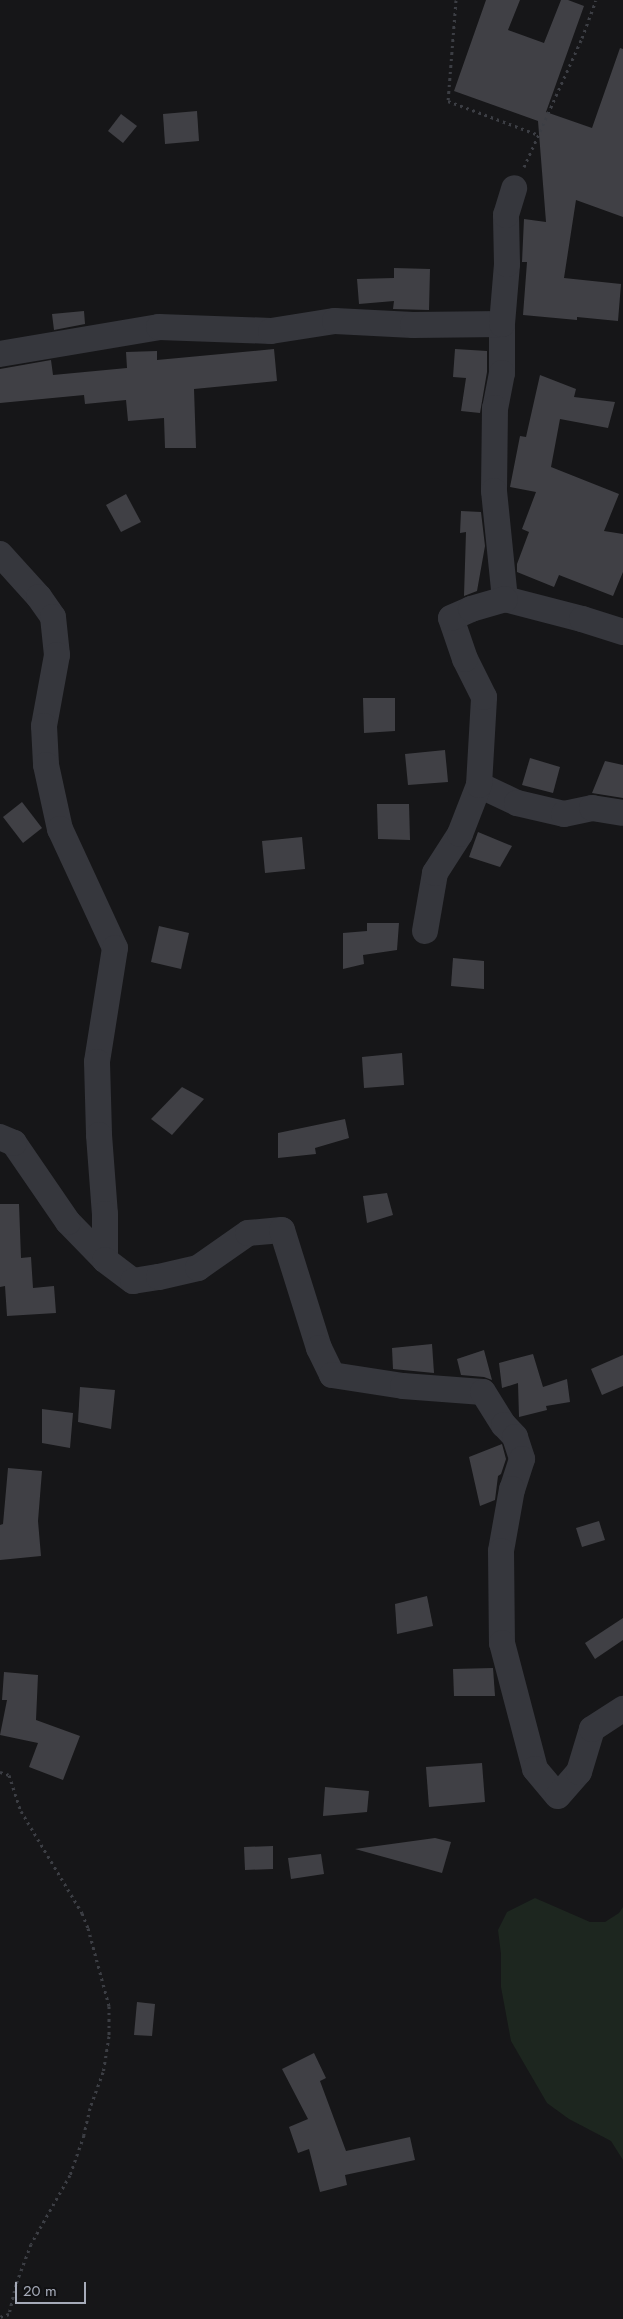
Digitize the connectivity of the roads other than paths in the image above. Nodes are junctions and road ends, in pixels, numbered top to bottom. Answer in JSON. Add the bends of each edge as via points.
{"nodes":[{"id":1,"x":514,"y":188,"type":"road end"},
{"id":2,"x":502,"y":324,"type":"junction"},
{"id":3,"x":0,"y":354,"type":"edge"},
{"id":4,"x":0,"y":554,"type":"edge"},
{"id":5,"x":505,"y":599,"type":"junction"},
{"id":6,"x":623,"y":632,"type":"edge"},
{"id":7,"x":480,"y":785,"type":"junction"},
{"id":8,"x":623,"y":813,"type":"edge"},
{"id":9,"x":425,"y":931,"type":"dead end"},
{"id":10,"x":0,"y":1137,"type":"edge"},
{"id":11,"x":105,"y":1260,"type":"junction"},
{"id":12,"x":623,"y":1709,"type":"edge"}],
"edges":[{"from":1,"to":2,"type":"street","via":[[506,215],[507,264]]},
{"from":2,"to":3,"type":"street","via":[[413,325],[335,321],[271,331],[159,327]]},
{"from":2,"to":5,"type":"street","via":[[494,490]]},
{"from":4,"to":11,"type":"street","via":[[53,617],[58,655],[44,726],[46,765],[60,829],[115,948],[97,1062]]},
{"from":5,"to":6,"type":"street"},
{"from":5,"to":7,"type":"street","via":[[451,618],[484,697]]},
{"from":7,"to":8,"type":"street","via":[[517,803],[564,814],[592,808]]},
{"from":7,"to":9,"type":"street","via":[[460,834],[435,873]]},
{"from":10,"to":11,"type":"street","via":[[14,1143],[68,1222]]},
{"from":11,"to":12,"type":"street","via":[[133,1281],[160,1277],[198,1268],[248,1233],[282,1230],[318,1348],[332,1375],[403,1386],[483,1392],[515,1437],[522,1459],[512,1490],[500,1551],[502,1643],[535,1769],[558,1796],[579,1772],[592,1729]]}]}
